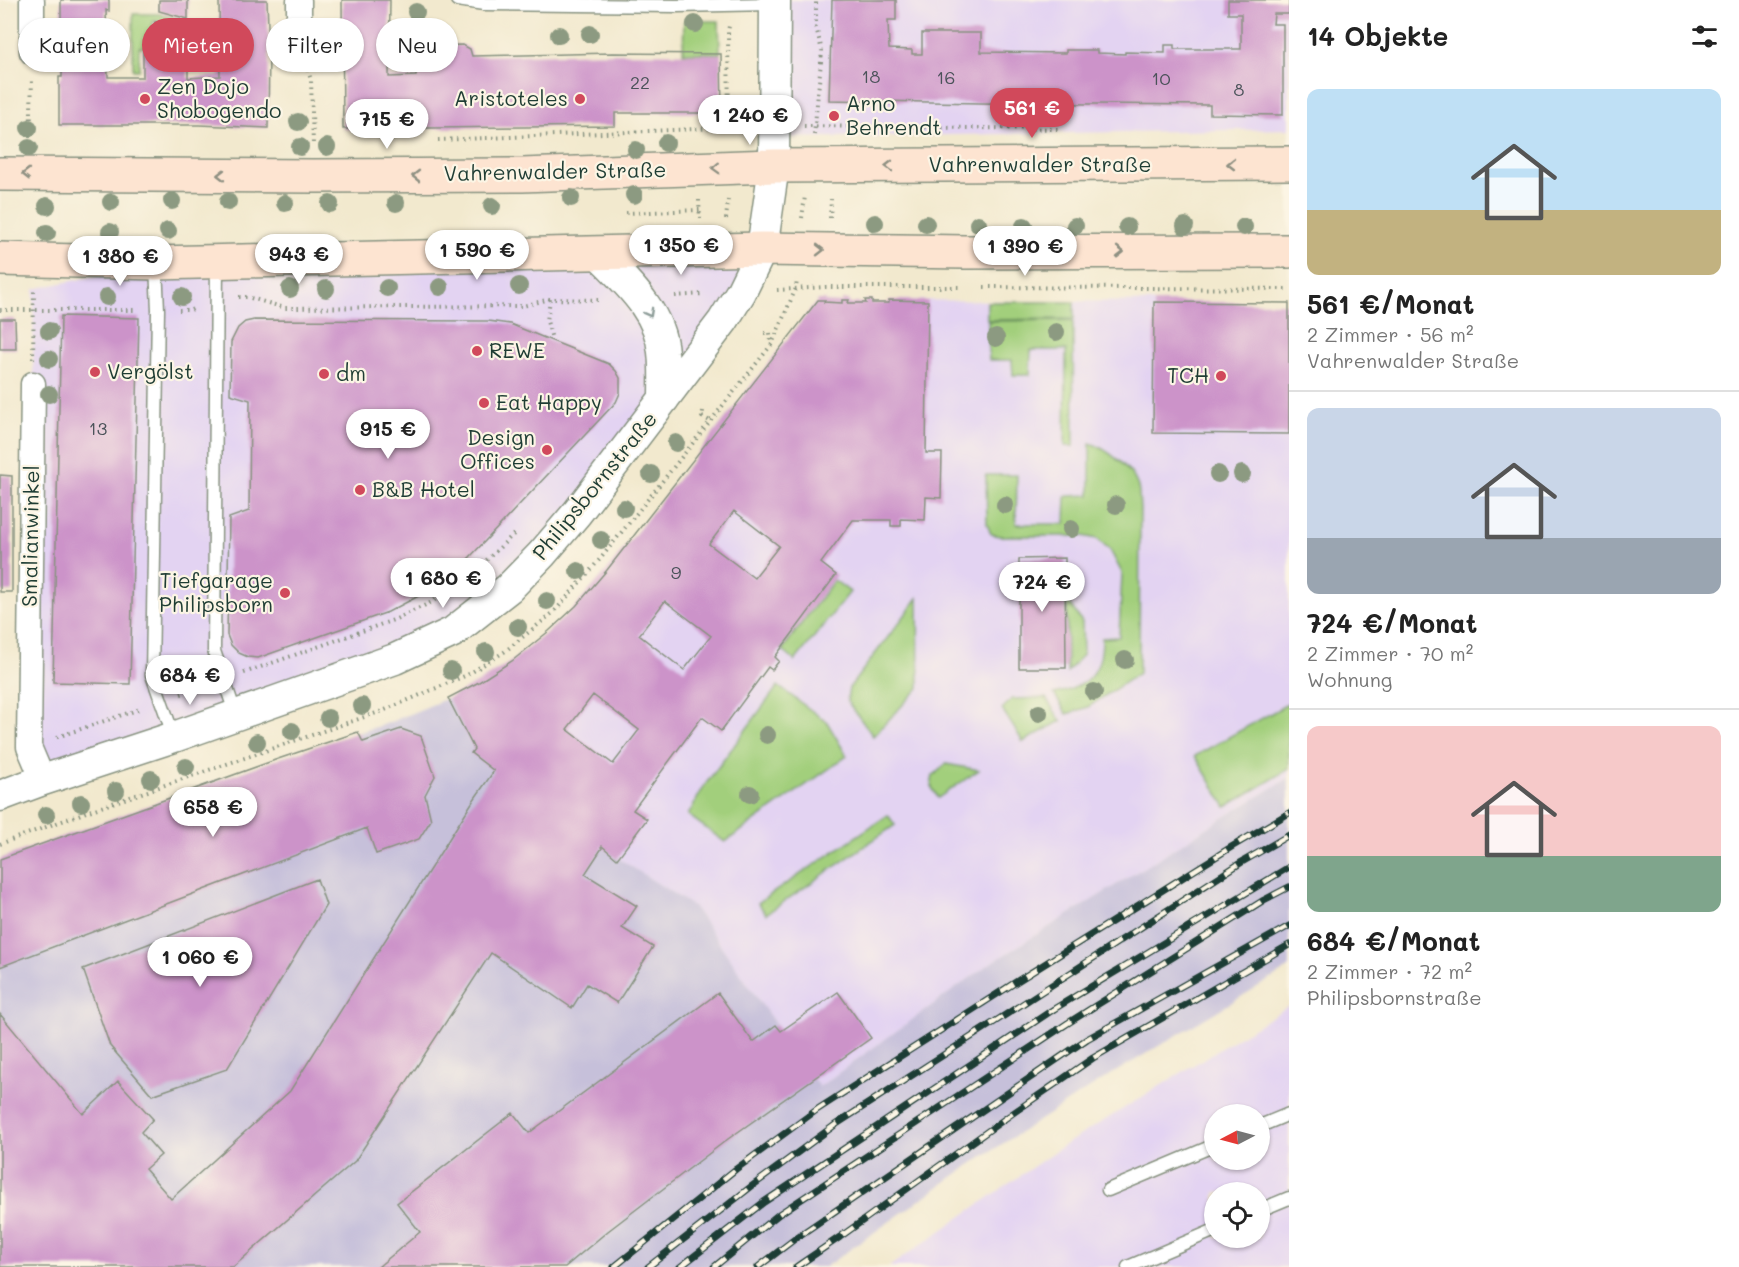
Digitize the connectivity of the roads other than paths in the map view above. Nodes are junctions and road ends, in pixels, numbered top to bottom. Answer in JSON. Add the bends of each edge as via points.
{"nodes":[{"id":1,"x":32,"y":0,"type":"edge"},
{"id":2,"x":299,"y":0,"type":"edge"},
{"id":3,"x":457,"y":0,"type":"edge"},
{"id":4,"x":775,"y":2,"type":"edge"},
{"id":5,"x":32,"y":18,"type":"edge"},
{"id":6,"x":299,"y":18,"type":"edge"},
{"id":7,"x":1289,"y":163,"type":"edge"},
{"id":8,"x":774,"y":166,"type":"junction"},
{"id":9,"x":0,"y":174,"type":"edge"},
{"id":10,"x":762,"y":249,"type":"junction"},
{"id":11,"x":1289,"y":251,"type":"edge"},
{"id":12,"x":598,"y":253,"type":"junction"},
{"id":13,"x":0,"y":260,"type":"edge"},
{"id":14,"x":218,"y":261,"type":"junction"},
{"id":15,"x":156,"y":262,"type":"junction"},
{"id":16,"x":33,"y":384,"type":"road end"},
{"id":17,"x":664,"y":399,"type":"junction"},
{"id":18,"x":236,"y":715,"type":"junction"},
{"id":19,"x":174,"y":737,"type":"junction"},
{"id":20,"x":43,"y":780,"type":"junction"},
{"id":21,"x":0,"y":796,"type":"edge"},
{"id":22,"x":1289,"y":1114,"type":"edge"},
{"id":23,"x":1270,"y":1122,"type":"edge"},
{"id":24,"x":1204,"y":1150,"type":"edge"},
{"id":25,"x":1108,"y":1190,"type":"dead end"},
{"id":26,"x":1289,"y":1198,"type":"edge"},
{"id":27,"x":1270,"y":1206,"type":"edge"},
{"id":28,"x":1204,"y":1235,"type":"edge"},
{"id":29,"x":1128,"y":1267,"type":"edge"}],
"edges":[{"from":1,"to":5,"type":"street"},
{"from":2,"to":6,"type":"street"},
{"from":3,"to":4,"type":"lane","via":[[484,4]]},
{"from":4,"to":8,"type":"street","name":"Philipsbornstraße"},
{"from":7,"to":8,"type":"main road","name":"Vahrenwalder Straße","one_way":true},
{"from":8,"to":9,"type":"main road","name":"Vahrenwalder Straße","one_way":true,"via":[[522,175]]},
{"from":8,"to":10,"type":"street","name":"Philipsbornstraße"},
{"from":10,"to":11,"type":"main road","one_way":true},
{"from":10,"to":12,"type":"main road"},
{"from":10,"to":17,"type":"street","name":"Philipsbornstraße","via":[[723,321]]},
{"from":12,"to":14,"type":"main road"},
{"from":12,"to":17,"type":"street","one_way":true,"via":[[642,300],[660,335]]},
{"from":13,"to":15,"type":"main road"},
{"from":14,"to":15,"type":"main road"},
{"from":14,"to":18,"type":"lane","via":[[214,651]]},
{"from":15,"to":19,"type":"lane","via":[[152,675]]},
{"from":16,"to":20,"type":"street","name":"Smalianwinkel","via":[[29,747]]},
{"from":17,"to":18,"type":"street","name":"Philipsbornstraße","via":[[542,554],[509,588],[453,632],[395,658]]},
{"from":18,"to":19,"type":"street","name":"Philipsbornstraße"},
{"from":19,"to":20,"type":"street","name":"Philipsbornstraße"},
{"from":20,"to":21,"type":"street","name":"Philipsbornstraße"},
{"from":22,"to":23,"type":"lane"},
{"from":24,"to":25,"type":"lane"},
{"from":26,"to":27,"type":"lane"},
{"from":28,"to":29,"type":"lane"}]}
